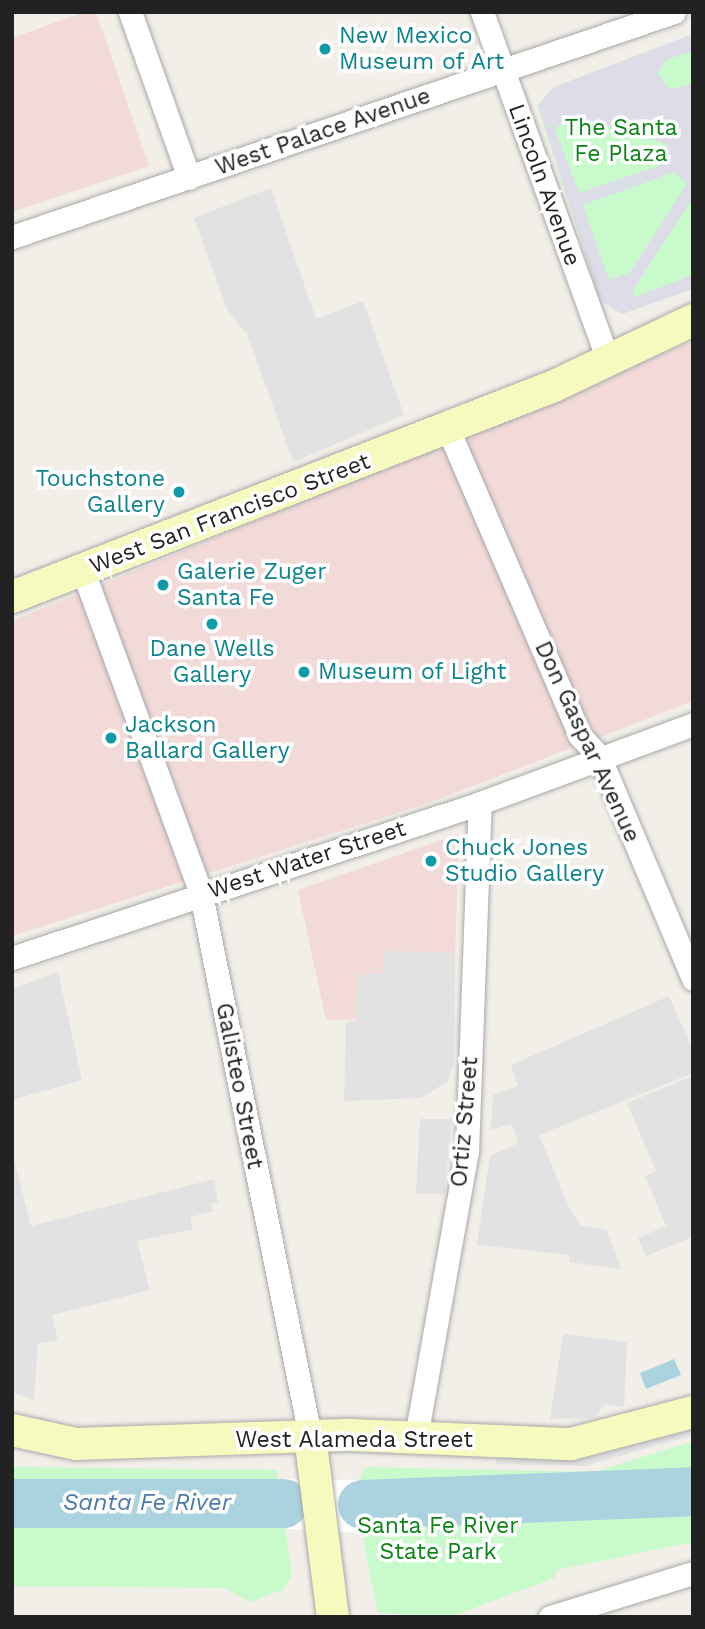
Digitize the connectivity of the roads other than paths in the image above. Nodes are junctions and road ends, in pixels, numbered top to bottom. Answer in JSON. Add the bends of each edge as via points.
{"nodes":[{"id":1,"x":130,"y":12,"type":"edge"},
{"id":2,"x":482,"y":12,"type":"edge"},
{"id":3,"x":674,"y":12,"type":"edge"},
{"id":4,"x":502,"y":70,"type":"junction"},
{"id":5,"x":189,"y":178,"type":"junction"},
{"id":6,"x":12,"y":237,"type":"edge"},
{"id":7,"x":693,"y":320,"type":"edge"},
{"id":8,"x":607,"y":357,"type":"junction"},
{"id":9,"x":448,"y":429,"type":"junction"},
{"id":10,"x":83,"y":571,"type":"junction"},
{"id":11,"x":12,"y":597,"type":"edge"},
{"id":12,"x":693,"y":724,"type":"edge"},
{"id":13,"x":599,"y":756,"type":"junction"},
{"id":14,"x":480,"y":803,"type":"junction"},
{"id":15,"x":201,"y":894,"type":"junction"},
{"id":16,"x":12,"y":958,"type":"edge"},
{"id":17,"x":693,"y":979,"type":"edge"},
{"id":18,"x":693,"y":1412,"type":"edge"},
{"id":19,"x":12,"y":1430,"type":"edge"},
{"id":20,"x":310,"y":1436,"type":"junction"},
{"id":21,"x":416,"y":1437,"type":"junction"},
{"id":22,"x":693,"y":1573,"type":"edge"},
{"id":23,"x":334,"y":1617,"type":"edge"},
{"id":24,"x":550,"y":1617,"type":"edge"}],
"edges":[{"from":1,"to":5,"type":"street"},
{"from":2,"to":4,"type":"street","name":"Lincoln Avenue"},
{"from":3,"to":4,"type":"street","name":"West Palace Avenue"},
{"from":4,"to":5,"type":"street","name":"West Palace Avenue"},
{"from":4,"to":8,"type":"street","name":"Lincoln Avenue"},
{"from":5,"to":6,"type":"street","name":"West Palace Avenue"},
{"from":7,"to":8,"type":"street","name":"West San Francisco Street"},
{"from":8,"to":9,"type":"street","name":"West San Francisco Street"},
{"from":9,"to":10,"type":"street","name":"West San Francisco Street"},
{"from":9,"to":13,"type":"street","name":"Don Gaspar Avenue","via":[[580,736]]},
{"from":10,"to":11,"type":"street","name":"West San Francisco Street"},
{"from":10,"to":15,"type":"street","name":"Galisteo Street"},
{"from":12,"to":13,"type":"street","name":"West Water Street"},
{"from":13,"to":14,"type":"street","name":"West Water Street"},
{"from":13,"to":17,"type":"street","name":"Don Gaspar Avenue"},
{"from":14,"to":15,"type":"street","name":"West Water Street"},
{"from":14,"to":21,"type":"street","name":"Ortiz Street","via":[[467,1151]]},
{"from":15,"to":16,"type":"street","name":"West Water Street"},
{"from":15,"to":20,"type":"street","name":"Galisteo Street"},
{"from":18,"to":21,"type":"street","name":"West Alameda Street","via":[[582,1443]]},
{"from":19,"to":20,"type":"street","name":"West Alameda Street","via":[[76,1444]]},
{"from":20,"to":21,"type":"street","name":"West Alameda Street"},
{"from":20,"to":23,"type":"street","name":"Galisteo Street"},
{"from":22,"to":24,"type":"street"}]}
